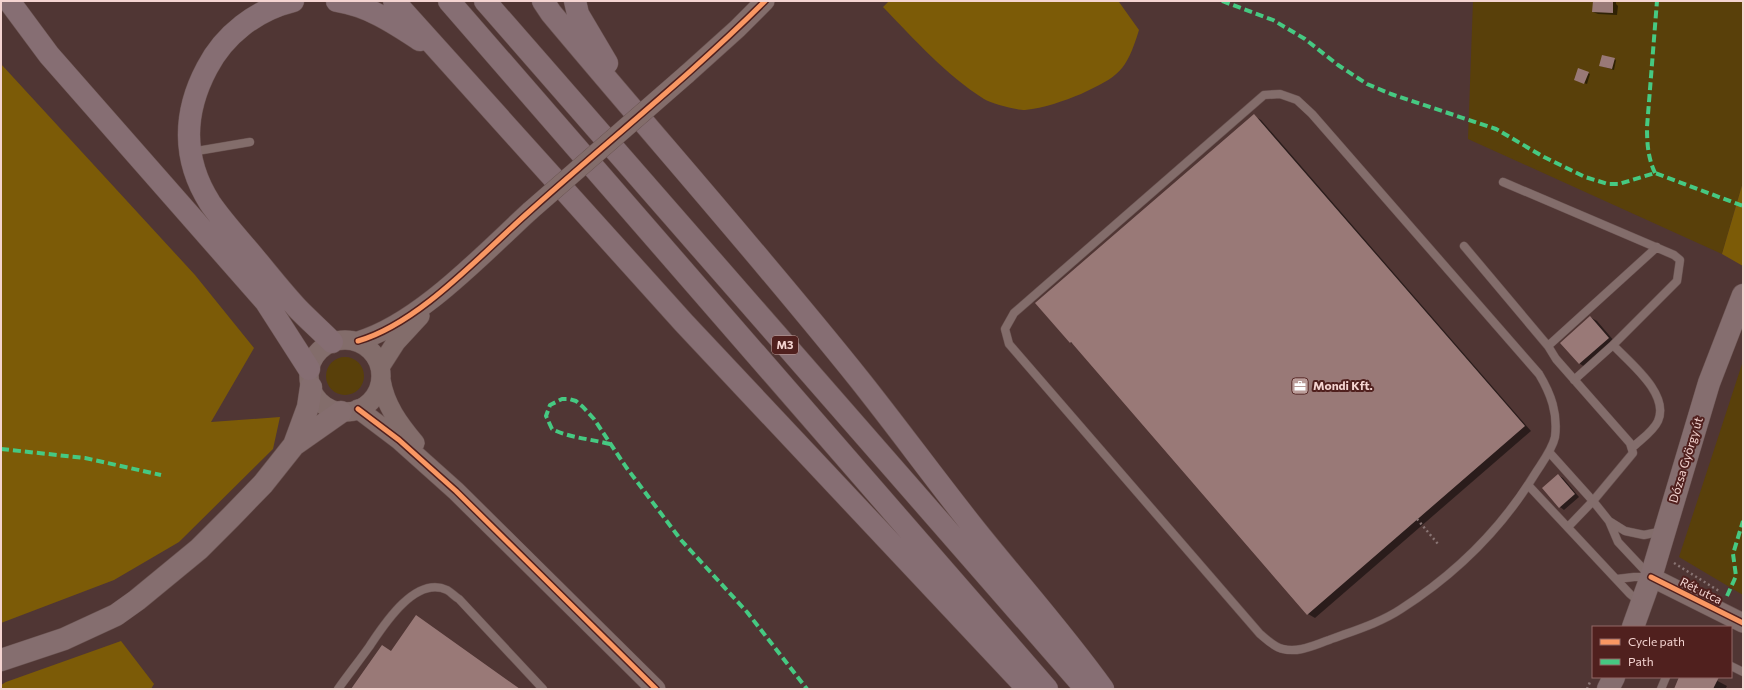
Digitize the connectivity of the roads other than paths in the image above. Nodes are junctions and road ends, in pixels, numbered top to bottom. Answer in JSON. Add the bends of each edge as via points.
{"nodes":[{"id":1,"x":9,"y":1,"type":"edge"},
{"id":2,"x":293,"y":1,"type":"edge"},
{"id":3,"x":337,"y":1,"type":"edge"},
{"id":4,"x":394,"y":1,"type":"edge"},
{"id":5,"x":448,"y":1,"type":"edge"},
{"id":6,"x":485,"y":1,"type":"edge"},
{"id":7,"x":543,"y":1,"type":"edge"},
{"id":8,"x":575,"y":1,"type":"edge"},
{"id":9,"x":765,"y":1,"type":"edge"},
{"id":10,"x":446,"y":58,"type":"junction"},
{"id":11,"x":250,"y":142,"type":"dead end"},
{"id":12,"x":190,"y":152,"type":"junction"},
{"id":13,"x":673,"y":155,"type":"junction"},
{"id":14,"x":1503,"y":182,"type":"dead end"},
{"id":15,"x":1464,"y":246,"type":"dead end"},
{"id":16,"x":1656,"y":247,"type":"junction"},
{"id":17,"x":1743,"y":295,"type":"edge"},
{"id":18,"x":432,"y":300,"type":"junction"},
{"id":19,"x":332,"y":342,"type":"junction"},
{"id":20,"x":358,"y":342,"type":"junction"},
{"id":21,"x":1613,"y":345,"type":"junction"},
{"id":22,"x":1548,"y":346,"type":"junction"},
{"id":23,"x":381,"y":373,"type":"junction"},
{"id":24,"x":310,"y":378,"type":"junction"},
{"id":25,"x":1574,"y":380,"type":"junction"},
{"id":26,"x":350,"y":411,"type":"junction"},
{"id":27,"x":294,"y":445,"type":"junction"},
{"id":28,"x":1632,"y":448,"type":"junction"},
{"id":29,"x":1549,"y":452,"type":"junction"},
{"id":30,"x":1528,"y":486,"type":"junction"},
{"id":31,"x":456,"y":491,"type":"junction"},
{"id":32,"x":1593,"y":501,"type":"junction"},
{"id":33,"x":1608,"y":521,"type":"junction"},
{"id":34,"x":1568,"y":527,"type":"junction"},
{"id":35,"x":1664,"y":531,"type":"junction"},
{"id":36,"x":1651,"y":577,"type":"junction"},
{"id":37,"x":1617,"y":579,"type":"junction"},
{"id":38,"x":1642,"y":603,"type":"junction"},
{"id":39,"x":1743,"y":623,"type":"edge"},
{"id":40,"x":1633,"y":626,"type":"edge"},
{"id":41,"x":1,"y":660,"type":"edge"},
{"id":42,"x":1732,"y":666,"type":"edge"},
{"id":43,"x":1743,"y":672,"type":"edge"},
{"id":44,"x":1614,"y":678,"type":"edge"},
{"id":45,"x":1666,"y":678,"type":"edge"},
{"id":46,"x":338,"y":689,"type":"edge"},
{"id":47,"x":543,"y":689,"type":"edge"},
{"id":48,"x":656,"y":689,"type":"edge"},
{"id":49,"x":1028,"y":689,"type":"edge"},
{"id":50,"x":1047,"y":689,"type":"edge"},
{"id":51,"x":1086,"y":689,"type":"edge"},
{"id":52,"x":1103,"y":689,"type":"edge"},
{"id":53,"x":1608,"y":689,"type":"edge"},
{"id":54,"x":1661,"y":689,"type":"edge"}],
"edges":[{"from":1,"to":24,"type":"highway","via":[[49,54],[266,302]]},
{"from":2,"to":12,"type":"highway","via":[[270,9],[245,23],[217,50],[195,93],[188,129]]},
{"from":3,"to":10,"type":"highway","via":[[372,10]]},
{"from":4,"to":10,"type":"highway"},
{"from":5,"to":50,"type":"highway","number":"M3"},
{"from":6,"to":51,"type":"highway","number":"M3"},
{"from":7,"to":13,"type":"highway"},
{"from":8,"to":13,"type":"highway","via":[[578,14],[602,56]]},
{"from":9,"to":18,"type":"street","bridge":true,"via":[[687,74]]},
{"from":10,"to":49,"type":"highway","via":[[684,323]]},
{"from":11,"to":12,"type":"lane"},
{"from":12,"to":19,"type":"highway","via":[[198,181],[219,215],[299,310]]},
{"from":13,"to":52,"type":"highway","via":[[859,379]]},
{"from":14,"to":16,"type":"lane"},
{"from":15,"to":22,"type":"lane"},
{"from":16,"to":21,"type":"lane","via":[[1680,260],[1677,281]]},
{"from":16,"to":22,"type":"lane"},
{"from":17,"to":35,"type":"main road","name":"Dózsa György út","via":[[1709,383]]},
{"from":18,"to":20,"type":"street","via":[[396,323]]},
{"from":18,"to":23,"type":"street","via":[[396,342]]},
{"from":19,"to":20,"type":"street","via":[[341,339]]},
{"from":19,"to":24,"type":"street","via":[[317,352]]},
{"from":20,"to":23,"type":"street","via":[[372,351]]},
{"from":21,"to":25,"type":"lane"},
{"from":21,"to":28,"type":"lane","via":[[1653,388],[1660,404],[1658,421]]},
{"from":22,"to":25,"type":"lane"},
{"from":23,"to":26,"type":"street","via":[[380,388],[371,401]]},
{"from":23,"to":31,"type":"street","via":[[383,393],[390,410]]},
{"from":24,"to":26,"type":"street","via":[[322,404]]},
{"from":24,"to":27,"type":"main road","via":[[308,407]]},
{"from":25,"to":28,"type":"lane"},
{"from":26,"to":27,"type":"main road"},
{"from":26,"to":31,"type":"street","via":[[374,419]]},
{"from":27,"to":41,"type":"main road","via":[[263,484],[205,543],[137,600],[116,614],[64,639]]},
{"from":28,"to":32,"type":"lane","via":[[1633,453]]},
{"from":29,"to":30,"type":"lane"},
{"from":29,"to":30,"type":"lane","via":[[1554,438],[1556,413],[1550,393],[1539,374],[1312,114],[1297,100],[1280,94],[1264,95],[1014,313],[1005,329],[1009,344],[1019,356],[1260,634],[1281,649],[1301,650],[1365,627],[1401,609],[1445,576],[1485,540]]},
{"from":29,"to":32,"type":"lane"},
{"from":30,"to":34,"type":"lane"},
{"from":31,"to":48,"type":"street"},
{"from":32,"to":33,"type":"lane"},
{"from":32,"to":34,"type":"lane"},
{"from":33,"to":35,"type":"lane","via":[[1625,531],[1644,535]]},
{"from":33,"to":36,"type":"lane","via":[[1618,542]]},
{"from":34,"to":37,"type":"lane"},
{"from":35,"to":36,"type":"main road","name":"Dózsa György út"},
{"from":36,"to":37,"type":"lane"},
{"from":36,"to":38,"type":"main road","name":"Dózsa György út"},
{"from":36,"to":39,"type":"street","name":"Rét utca"},
{"from":37,"to":38,"type":"lane"},
{"from":38,"to":40,"type":"main road","name":"Dózsa György út"},
{"from":42,"to":43,"type":"lane"},
{"from":44,"to":53,"type":"main road"},
{"from":45,"to":54,"type":"lane"},
{"from":46,"to":47,"type":"lane","via":[[394,611],[420,591],[433,588],[446,590],[459,599]]}]}
